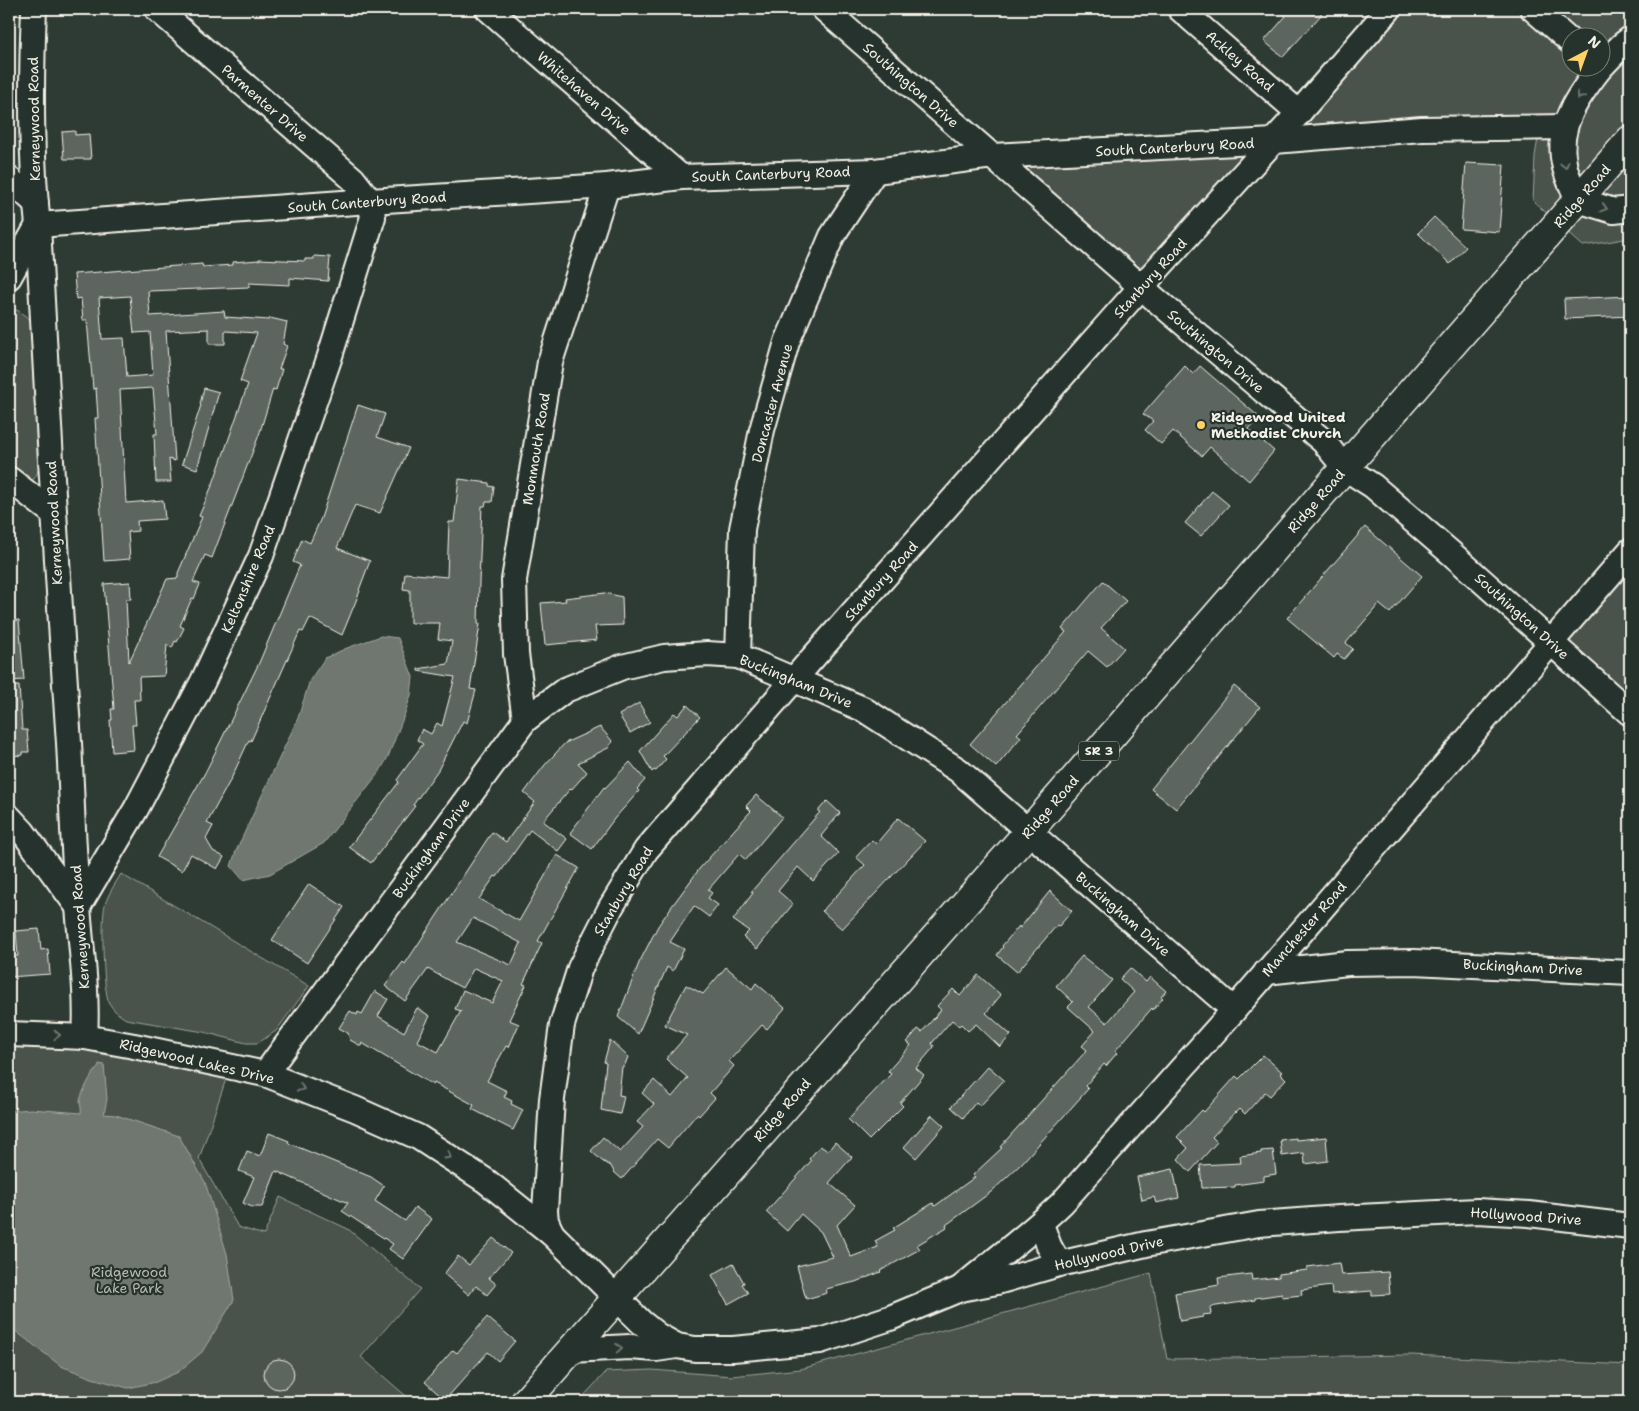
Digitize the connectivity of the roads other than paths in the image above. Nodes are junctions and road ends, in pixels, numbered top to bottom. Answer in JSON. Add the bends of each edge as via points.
{"nodes":[{"id":1,"x":34,"y":9,"type":"edge"},
{"id":2,"x":157,"y":9,"type":"edge"},
{"id":3,"x":488,"y":9,"type":"edge"},
{"id":4,"x":824,"y":9,"type":"edge"},
{"id":5,"x":1180,"y":9,"type":"edge"},
{"id":6,"x":1388,"y":9,"type":"edge"},
{"id":7,"x":1533,"y":9,"type":"edge"},
{"id":8,"x":1562,"y":34,"type":"edge"},
{"id":9,"x":1630,"y":39,"type":"edge"},
{"id":10,"x":1612,"y":54,"type":"edge"},
{"id":11,"x":1592,"y":78,"type":"edge"},
{"id":12,"x":1299,"y":113,"type":"junction"},
{"id":13,"x":1564,"y":127,"type":"junction"},
{"id":14,"x":1630,"y":140,"type":"edge"},
{"id":15,"x":1274,"y":141,"type":"junction"},
{"id":16,"x":993,"y":156,"type":"junction"},
{"id":17,"x":875,"y":171,"type":"junction"},
{"id":18,"x":681,"y":177,"type":"junction"},
{"id":19,"x":9,"y":179,"type":"edge"},
{"id":20,"x":607,"y":186,"type":"junction"},
{"id":21,"x":1578,"y":200,"type":"junction"},
{"id":22,"x":370,"y":201,"type":"junction"},
{"id":23,"x":1630,"y":209,"type":"edge"},
{"id":24,"x":37,"y":214,"type":"junction"},
{"id":25,"x":9,"y":277,"type":"edge"},
{"id":26,"x":1141,"y":288,"type":"junction"},
{"id":27,"x":1345,"y":468,"type":"junction"},
{"id":28,"x":9,"y":479,"type":"edge"},
{"id":29,"x":53,"y":513,"type":"junction"},
{"id":30,"x":1630,"y":551,"type":"edge"},
{"id":31,"x":1552,"y":643,"type":"junction"},
{"id":32,"x":738,"y":656,"type":"junction"},
{"id":33,"x":794,"y":680,"type":"junction"},
{"id":34,"x":1630,"y":713,"type":"edge"},
{"id":35,"x":524,"y":720,"type":"junction"},
{"id":36,"x":9,"y":817,"type":"edge"},
{"id":37,"x":1029,"y":832,"type":"junction"},
{"id":38,"x":78,"y":907,"type":"junction"},
{"id":39,"x":1266,"y":972,"type":"junction"},
{"id":40,"x":1630,"y":973,"type":"edge"},
{"id":41,"x":1234,"y":1010,"type":"junction"},
{"id":42,"x":9,"y":1034,"type":"edge"},
{"id":43,"x":85,"y":1037,"type":"junction"},
{"id":44,"x":264,"y":1074,"type":"junction"},
{"id":45,"x":1040,"y":1224,"type":"junction"},
{"id":46,"x":1630,"y":1226,"type":"edge"},
{"id":47,"x":552,"y":1234,"type":"junction"},
{"id":48,"x":1059,"y":1264,"type":"junction"},
{"id":49,"x":960,"y":1289,"type":"junction"},
{"id":50,"x":616,"y":1298,"type":"junction"},
{"id":51,"x":677,"y":1346,"type":"junction"},
{"id":52,"x":570,"y":1350,"type":"junction"},
{"id":53,"x":525,"y":1402,"type":"edge"}],
"edges":[{"from":1,"to":24,"type":"street","name":"Kerneywood Road","via":[[31,85]]},
{"from":2,"to":22,"type":"street","name":"Parmenter Drive","via":[[353,179]]},
{"from":3,"to":18,"type":"street","name":"Whitehaven Drive"},
{"from":4,"to":16,"type":"street","name":"Southington Drive"},
{"from":5,"to":12,"type":"street","name":"Ackley Road"},
{"from":6,"to":12,"type":"street","name":"Stanbury Road"},
{"from":7,"to":8,"type":"street"},
{"from":9,"to":10,"type":"street"},
{"from":11,"to":13,"type":"street","one_way":true,"via":[[1578,97]]},
{"from":12,"to":15,"type":"street","name":"Stanbury Road"},
{"from":13,"to":15,"type":"street","name":"South Canterbury Road","via":[[1422,129]]},
{"from":13,"to":21,"type":"street","one_way":true,"via":[[1564,166]]},
{"from":14,"to":21,"type":"main road","name":"Ridge Road","number":"SR 3"},
{"from":15,"to":16,"type":"street","name":"South Canterbury Road"},
{"from":15,"to":26,"type":"street","name":"Stanbury Road"},
{"from":16,"to":17,"type":"street","name":"South Canterbury Road"},
{"from":16,"to":26,"type":"street","name":"Southington Drive"},
{"from":17,"to":18,"type":"street","name":"South Canterbury Road"},
{"from":17,"to":32,"type":"street","name":"Doncaster Avenue","via":[[832,236],[787,342],[762,430],[742,529]]},
{"from":18,"to":20,"type":"street","name":"South Canterbury Road"},
{"from":19,"to":24,"type":"street"},
{"from":20,"to":22,"type":"street","name":"South Canterbury Road"},
{"from":20,"to":35,"type":"street","name":"Monmouth Road","via":[[550,362],[514,580],[516,654]]},
{"from":21,"to":23,"type":"street","one_way":true,"via":[[1614,211]]},
{"from":21,"to":27,"type":"main road","name":"Ridge Road","number":"SR 3"},
{"from":22,"to":24,"type":"street","name":"South Canterbury Road"},
{"from":22,"to":38,"type":"street","name":"Keltonshire Road","via":[[373,217],[329,359],[261,556],[203,681],[136,809]]},
{"from":24,"to":25,"type":"street"},
{"from":24,"to":29,"type":"street","name":"Kerneywood Road"},
{"from":26,"to":27,"type":"street","name":"Southington Drive","via":[[1323,441]]},
{"from":26,"to":33,"type":"street","name":"Stanbury Road"},
{"from":27,"to":31,"type":"street","name":"Southington Drive","via":[[1373,486]]},
{"from":27,"to":37,"type":"main road","name":"Ridge Road","number":"SR 3"},
{"from":28,"to":29,"type":"street"},
{"from":29,"to":38,"type":"street","name":"Kerneywood Road"},
{"from":30,"to":31,"type":"street","name":"Manchester Road"},
{"from":31,"to":34,"type":"street","name":"Southington Drive"},
{"from":31,"to":39,"type":"street","name":"Manchester Road"},
{"from":32,"to":33,"type":"street","name":"Buckingham Drive"},
{"from":32,"to":35,"type":"street","name":"Buckingham Drive","via":[[664,657],[622,667],[565,690]]},
{"from":33,"to":37,"type":"street","name":"Buckingham Drive","via":[[863,710],[958,770]]},
{"from":33,"to":47,"type":"street","name":"Stanbury Road","via":[[646,850],[611,907],[580,968],[562,1025],[552,1099],[545,1211]]},
{"from":35,"to":44,"type":"street","name":"Buckingham Drive"},
{"from":36,"to":38,"type":"street"},
{"from":37,"to":41,"type":"street","name":"Buckingham Drive"},
{"from":37,"to":50,"type":"main road","name":"Ridge Road","number":"SR 3"},
{"from":38,"to":43,"type":"street","name":"Kerneywood Road"},
{"from":39,"to":40,"type":"street","name":"Buckingham Drive","via":[[1348,963],[1414,962]]},
{"from":39,"to":41,"type":"street","name":"Manchester Road"},
{"from":41,"to":45,"type":"street","name":"Manchester Road"},
{"from":42,"to":43,"type":"street","name":"Ridgewood Lakes Drive","one_way":true},
{"from":43,"to":44,"type":"street","name":"Ridgewood Lakes Drive"},
{"from":44,"to":47,"type":"street","name":"Ridgewood Lakes Drive","one_way":true,"via":[[355,1108],[418,1138],[486,1181]]},
{"from":45,"to":48,"type":"street"},
{"from":45,"to":49,"type":"street","name":"Manchester Road"},
{"from":46,"to":48,"type":"street","name":"Hollywood Drive","via":[[1477,1211],[1339,1218],[1260,1224],[1200,1233]]},
{"from":47,"to":50,"type":"street","name":"Ridgewood Lakes Drive"},
{"from":48,"to":49,"type":"street","name":"Hollywood Drive"},
{"from":49,"to":51,"type":"street","name":"Hollywood Drive","via":[[860,1329],[820,1341],[733,1349]]},
{"from":50,"to":51,"type":"street","name":"Hollywood Drive","via":[[657,1335]]},
{"from":50,"to":52,"type":"main road","name":"Ridge Road","number":"SR 3"},
{"from":52,"to":51,"type":"street","one_way":true},
{"from":52,"to":53,"type":"main road","name":"Ridge Road","number":"SR 3"}]}
